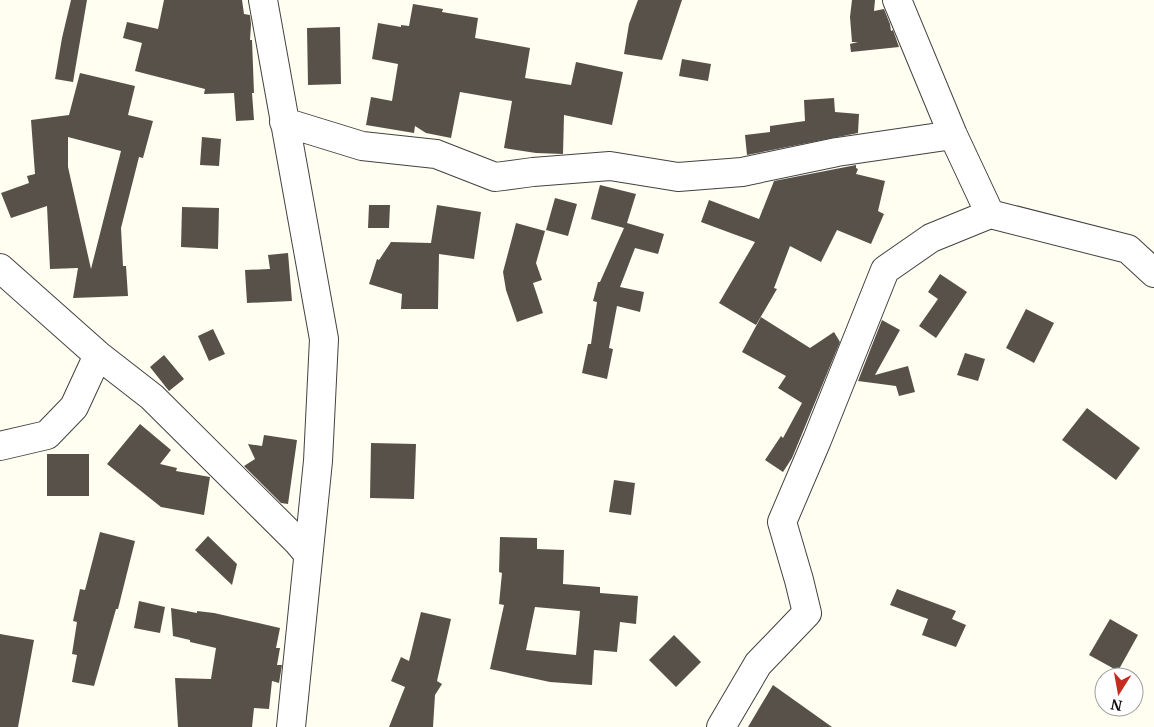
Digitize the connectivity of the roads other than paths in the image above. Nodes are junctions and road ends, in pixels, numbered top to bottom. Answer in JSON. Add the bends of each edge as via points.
{"nodes":[{"id":1,"x":263,"y":0,"type":"edge"},
{"id":2,"x":897,"y":0,"type":"edge"},
{"id":3,"x":284,"y":122,"type":"junction"},
{"id":4,"x":953,"y":135,"type":"junction"},
{"id":5,"x":990,"y":214,"type":"junction"},
{"id":6,"x":0,"y":268,"type":"edge"},
{"id":7,"x":1154,"y":274,"type":"edge"},
{"id":8,"x":98,"y":355,"type":"junction"},
{"id":9,"x":0,"y":446,"type":"edge"},
{"id":10,"x":308,"y":554,"type":"junction"},
{"id":11,"x":291,"y":727,"type":"edge"},
{"id":12,"x":721,"y":727,"type":"edge"}],
"edges":[{"from":1,"to":3,"type":"street"},
{"from":2,"to":4,"type":"street"},
{"from":3,"to":4,"type":"street","via":[[362,146],[436,154],[495,177],[610,166],[678,177],[742,172],[837,152]]},
{"from":3,"to":10,"type":"street","via":[[324,339],[318,461]]},
{"from":4,"to":5,"type":"street"},
{"from":5,"to":7,"type":"street","via":[[1128,250]]},
{"from":5,"to":12,"type":"street","via":[[931,238],[885,270],[782,522],[807,613],[758,664]]},
{"from":6,"to":8,"type":"street"},
{"from":8,"to":9,"type":"street","via":[[74,407],[46,435]]},
{"from":8,"to":10,"type":"street","via":[[152,397]]},
{"from":10,"to":11,"type":"street"}]}
